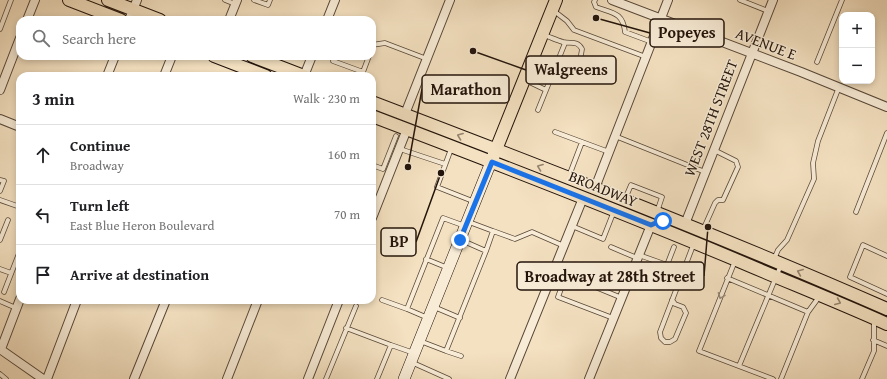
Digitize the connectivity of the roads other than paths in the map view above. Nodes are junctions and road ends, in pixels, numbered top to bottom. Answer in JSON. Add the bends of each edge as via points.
{"nodes":[{"id":1,"x":11,"y":0,"type":"edge"},
{"id":2,"x":35,"y":0,"type":"edge"},
{"id":3,"x":69,"y":0,"type":"edge"},
{"id":4,"x":108,"y":0,"type":"edge"},
{"id":5,"x":225,"y":0,"type":"edge"},
{"id":6,"x":254,"y":0,"type":"edge"},
{"id":7,"x":270,"y":0,"type":"edge"},
{"id":8,"x":335,"y":0,"type":"edge"},
{"id":9,"x":450,"y":0,"type":"edge"},
{"id":10,"x":595,"y":0,"type":"edge"},
{"id":11,"x":612,"y":0,"type":"edge"},
{"id":12,"x":668,"y":0,"type":"edge"},
{"id":13,"x":740,"y":0,"type":"edge"},
{"id":14,"x":772,"y":0,"type":"edge"},
{"id":15,"x":842,"y":0,"type":"edge"},
{"id":16,"x":236,"y":2,"type":"edge"},
{"id":17,"x":554,"y":4,"type":"edge"},
{"id":18,"x":133,"y":10,"type":"edge"},
{"id":19,"x":768,"y":11,"type":"junction"},
{"id":20,"x":29,"y":16,"type":"edge"},
{"id":21,"x":111,"y":16,"type":"edge"},
{"id":22,"x":149,"y":16,"type":"edge"},
{"id":23,"x":231,"y":16,"type":"edge"},
{"id":24,"x":329,"y":16,"type":"edge"},
{"id":25,"x":661,"y":18,"type":"junction"},
{"id":26,"x":0,"y":29,"type":"edge"},
{"id":27,"x":542,"y":34,"type":"junction"},
{"id":28,"x":652,"y":42,"type":"junction"},
{"id":29,"x":565,"y":43,"type":"junction"},
{"id":30,"x":376,"y":45,"type":"edge"},
{"id":31,"x":16,"y":48,"type":"edge"},
{"id":32,"x":751,"y":53,"type":"junction"},
{"id":33,"x":581,"y":55,"type":"dead end"},
{"id":34,"x":646,"y":57,"type":"junction"},
{"id":35,"x":427,"y":59,"type":"junction"},
{"id":36,"x":113,"y":60,"type":"edge"},
{"id":37,"x":170,"y":60,"type":"edge"},
{"id":38,"x":223,"y":60,"type":"edge"},
{"id":39,"x":262,"y":60,"type":"edge"},
{"id":40,"x":310,"y":60,"type":"edge"},
{"id":41,"x":332,"y":60,"type":"edge"},
{"id":42,"x":368,"y":60,"type":"edge"},
{"id":43,"x":817,"y":62,"type":"dead end"},
{"id":44,"x":109,"y":72,"type":"edge"},
{"id":45,"x":166,"y":72,"type":"edge"},
{"id":46,"x":252,"y":72,"type":"edge"},
{"id":47,"x":294,"y":72,"type":"edge"},
{"id":48,"x":306,"y":72,"type":"edge"},
{"id":49,"x":363,"y":72,"type":"edge"},
{"id":50,"x":363,"y":72,"type":"edge"},
{"id":51,"x":524,"y":80,"type":"junction"},
{"id":52,"x":839,"y":87,"type":"junction"},
{"id":53,"x":0,"y":90,"type":"edge"},
{"id":54,"x":546,"y":90,"type":"junction"},
{"id":55,"x":376,"y":103,"type":"edge"},
{"id":56,"x":887,"y":107,"type":"edge"},
{"id":57,"x":538,"y":110,"type":"dead end"},
{"id":58,"x":405,"y":114,"type":"junction"},
{"id":59,"x":376,"y":117,"type":"edge"},
{"id":60,"x":0,"y":119,"type":"edge"},
{"id":61,"x":16,"y":125,"type":"edge"},
{"id":62,"x":407,"y":129,"type":"junction"},
{"id":63,"x":554,"y":132,"type":"dead end"},
{"id":64,"x":887,"y":133,"type":"edge"},
{"id":65,"x":396,"y":136,"type":"dead end"},
{"id":66,"x":615,"y":136,"type":"junction"},
{"id":67,"x":582,"y":142,"type":"junction"},
{"id":68,"x":452,"y":146,"type":"junction"},
{"id":69,"x":400,"y":149,"type":"junction"},
{"id":70,"x":496,"y":150,"type":"junction"},
{"id":71,"x":714,"y":150,"type":"junction"},
{"id":72,"x":609,"y":152,"type":"junction"},
{"id":73,"x":492,"y":162,"type":"junction"},
{"id":74,"x":445,"y":164,"type":"junction"},
{"id":75,"x":376,"y":167,"type":"edge"},
{"id":76,"x":386,"y":171,"type":"junction"},
{"id":77,"x":705,"y":172,"type":"junction"},
{"id":78,"x":568,"y":178,"type":"junction"},
{"id":79,"x":0,"y":180,"type":"edge"},
{"id":80,"x":595,"y":188,"type":"junction"},
{"id":81,"x":0,"y":191,"type":"edge"},
{"id":82,"x":583,"y":198,"type":"junction"},
{"id":83,"x":0,"y":200,"type":"edge"},
{"id":84,"x":625,"y":200,"type":"junction"},
{"id":85,"x":475,"y":202,"type":"junction"},
{"id":86,"x":376,"y":205,"type":"edge"},
{"id":87,"x":16,"y":206,"type":"edge"},
{"id":88,"x":614,"y":210,"type":"junction"},
{"id":89,"x":856,"y":212,"type":"dead end"},
{"id":90,"x":657,"y":213,"type":"junction"},
{"id":91,"x":8,"y":220,"type":"dead end"},
{"id":92,"x":466,"y":224,"type":"junction"},
{"id":93,"x":685,"y":224,"type":"junction"},
{"id":94,"x":651,"y":225,"type":"junction"},
{"id":95,"x":572,"y":226,"type":"junction"},
{"id":96,"x":493,"y":231,"type":"junction"},
{"id":97,"x":702,"y":231,"type":"junction"},
{"id":98,"x":0,"y":240,"type":"edge"},
{"id":99,"x":460,"y":240,"type":"junction"},
{"id":100,"x":725,"y":241,"type":"junction"},
{"id":101,"x":694,"y":243,"type":"junction"},
{"id":102,"x":564,"y":246,"type":"junction"},
{"id":103,"x":674,"y":247,"type":"dead end"},
{"id":104,"x":611,"y":248,"type":"dead end"},
{"id":105,"x":486,"y":251,"type":"junction"},
{"id":106,"x":638,"y":256,"type":"junction"},
{"id":107,"x":887,"y":256,"type":"edge"},
{"id":108,"x":426,"y":259,"type":"junction"},
{"id":109,"x":735,"y":260,"type":"junction"},
{"id":110,"x":778,"y":262,"type":"junction"},
{"id":111,"x":16,"y":263,"type":"edge"},
{"id":112,"x":602,"y":266,"type":"dead end"},
{"id":113,"x":449,"y":268,"type":"junction"},
{"id":114,"x":0,"y":269,"type":"edge"},
{"id":115,"x":11,"y":273,"type":"junction"},
{"id":116,"x":630,"y":277,"type":"junction"},
{"id":117,"x":776,"y":277,"type":"junction"},
{"id":118,"x":727,"y":278,"type":"junction"},
{"id":119,"x":4,"y":292,"type":"dead end"},
{"id":120,"x":887,"y":294,"type":"edge"},
{"id":121,"x":768,"y":295,"type":"junction"},
{"id":122,"x":821,"y":295,"type":"junction"},
{"id":123,"x":622,"y":298,"type":"junction"},
{"id":124,"x":382,"y":300,"type":"dead end"},
{"id":125,"x":672,"y":300,"type":"junction"},
{"id":126,"x":0,"y":301,"type":"edge"},
{"id":127,"x":18,"y":304,"type":"edge"},
{"id":128,"x":76,"y":304,"type":"edge"},
{"id":129,"x":164,"y":304,"type":"edge"},
{"id":130,"x":256,"y":304,"type":"edge"},
{"id":131,"x":337,"y":304,"type":"edge"},
{"id":132,"x":356,"y":306,"type":"dead end"},
{"id":133,"x":433,"y":307,"type":"junction"},
{"id":134,"x":17,"y":308,"type":"junction"},
{"id":135,"x":887,"y":308,"type":"edge"},
{"id":136,"x":407,"y":309,"type":"junction"},
{"id":137,"x":808,"y":312,"type":"junction"},
{"id":138,"x":429,"y":318,"type":"junction"},
{"id":139,"x":460,"y":318,"type":"junction"},
{"id":140,"x":613,"y":318,"type":"junction"},
{"id":141,"x":874,"y":318,"type":"junction"},
{"id":142,"x":887,"y":324,"type":"edge"},
{"id":143,"x":346,"y":328,"type":"junction"},
{"id":144,"x":873,"y":340,"type":"junction"},
{"id":145,"x":419,"y":341,"type":"junction"},
{"id":146,"x":391,"y":345,"type":"junction"},
{"id":147,"x":887,"y":346,"type":"edge"},
{"id":148,"x":0,"y":349,"type":"edge"},
{"id":149,"x":446,"y":351,"type":"junction"},
{"id":150,"x":461,"y":356,"type":"dead end"},
{"id":151,"x":413,"y":358,"type":"junction"},
{"id":152,"x":739,"y":366,"type":"junction"},
{"id":153,"x":0,"y":374,"type":"edge"},
{"id":154,"x":6,"y":379,"type":"edge"},
{"id":155,"x":43,"y":379,"type":"edge"},
{"id":156,"x":47,"y":379,"type":"edge"},
{"id":157,"x":134,"y":379,"type":"edge"},
{"id":158,"x":227,"y":379,"type":"edge"},
{"id":159,"x":308,"y":379,"type":"edge"},
{"id":160,"x":326,"y":379,"type":"edge"},
{"id":161,"x":377,"y":379,"type":"edge"},
{"id":162,"x":404,"y":379,"type":"edge"},
{"id":163,"x":449,"y":379,"type":"edge"},
{"id":164,"x":510,"y":379,"type":"edge"},
{"id":165,"x":588,"y":379,"type":"edge"},
{"id":166,"x":773,"y":379,"type":"edge"},
{"id":167,"x":782,"y":379,"type":"edge"},
{"id":168,"x":862,"y":379,"type":"edge"}],
"edges":[{"from":1,"to":26,"type":"lane"},
{"from":2,"to":20,"type":"street"},
{"from":3,"to":21,"type":"main road"},
{"from":4,"to":18,"type":"main road"},
{"from":5,"to":16,"type":"lane"},
{"from":6,"to":7,"type":"lane","via":[[268,5]]},
{"from":8,"to":24,"type":"street"},
{"from":9,"to":35,"type":"street"},
{"from":10,"to":28,"type":"lane","via":[[596,7],[619,15],[625,32]]},
{"from":11,"to":25,"type":"street","name":"AVENUE E"},
{"from":12,"to":25,"type":"street"},
{"from":13,"to":19,"type":"lane"},
{"from":14,"to":19,"type":"street","name":"WEST 28TH STREET"},
{"from":15,"to":43,"type":"lane"},
{"from":16,"to":23,"type":"street"},
{"from":17,"to":27,"type":"main road"},
{"from":17,"to":34,"type":"lane","via":[[574,30]]},
{"from":18,"to":22,"type":"main road"},
{"from":19,"to":32,"type":"street","name":"WEST 28TH STREET"},
{"from":25,"to":28,"type":"street"},
{"from":25,"to":32,"type":"street","name":"AVENUE E"},
{"from":27,"to":29,"type":"lane"},
{"from":27,"to":51,"type":"main road"},
{"from":28,"to":34,"type":"street"},
{"from":29,"to":33,"type":"lane","via":[[578,44],[582,49]]},
{"from":29,"to":54,"type":"lane"},
{"from":30,"to":35,"type":"lane","via":[[385,42]]},
{"from":31,"to":53,"type":"street"},
{"from":32,"to":52,"type":"street","name":"AVENUE E"},
{"from":32,"to":71,"type":"street","name":"WEST 28TH STREET"},
{"from":34,"to":66,"type":"street"},
{"from":35,"to":58,"type":"street"},
{"from":36,"to":44,"type":"street"},
{"from":37,"to":45,"type":"street"},
{"from":38,"to":46,"type":"main road"},
{"from":39,"to":47,"type":"main road"},
{"from":40,"to":48,"type":"street"},
{"from":41,"to":50,"type":"lane"},
{"from":42,"to":49,"type":"lane"},
{"from":51,"to":54,"type":"lane"},
{"from":51,"to":70,"type":"main road"},
{"from":52,"to":56,"type":"street","name":"AVENUE E"},
{"from":52,"to":110,"type":"lane","via":[[818,141],[813,163],[814,179],[787,240],[778,250]]},
{"from":54,"to":57,"type":"lane"},
{"from":55,"to":58,"type":"main road","name":"BROADWAY"},
{"from":70,"to":58,"type":"main road","name":"BROADWAY","one_way":true},
{"from":59,"to":62,"type":"main road","name":"BROADWAY"},
{"from":60,"to":61,"type":"street"},
{"from":62,"to":68,"type":"main road","name":"BROADWAY"},
{"from":62,"to":69,"type":"street"},
{"from":63,"to":67,"type":"lane"},
{"from":64,"to":89,"type":"lane"},
{"from":65,"to":76,"type":"lane"},
{"from":66,"to":72,"type":"street"},
{"from":66,"to":77,"type":"lane"},
{"from":67,"to":72,"type":"lane"},
{"from":67,"to":78,"type":"lane"},
{"from":68,"to":73,"type":"main road","name":"BROADWAY"},
{"from":68,"to":74,"type":"lane"},
{"from":69,"to":74,"type":"lane"},
{"from":69,"to":76,"type":"street"},
{"from":70,"to":73,"type":"main road"},
{"from":78,"to":70,"type":"main road","name":"BROADWAY","one_way":true},
{"from":71,"to":77,"type":"street","name":"WEST 28TH STREET"},
{"from":71,"to":97,"type":"lane","via":[[736,161],[738,167],[723,200],[715,203]]},
{"from":72,"to":80,"type":"street"},
{"from":73,"to":82,"type":"main road","name":"BROADWAY"},
{"from":73,"to":85,"type":"main road"},
{"from":74,"to":85,"type":"lane","via":[[437,186]]},
{"from":75,"to":76,"type":"lane"},
{"from":76,"to":86,"type":"street"},
{"from":77,"to":93,"type":"street","name":"WEST 28TH STREET"},
{"from":78,"to":80,"type":"main road","name":"BROADWAY"},
{"from":79,"to":81,"type":"lane","via":[[4,181]]},
{"from":80,"to":84,"type":"main road","name":"BROADWAY"},
{"from":82,"to":88,"type":"main road","name":"BROADWAY"},
{"from":82,"to":95,"type":"street"},
{"from":83,"to":87,"type":"lane"},
{"from":84,"to":90,"type":"main road","name":"BROADWAY"},
{"from":84,"to":90,"type":"lane","via":[[631,185],[662,197]]},
{"from":85,"to":92,"type":"main road"},
{"from":88,"to":94,"type":"main road","name":"BROADWAY"},
{"from":88,"to":95,"type":"lane","via":[[603,239]]},
{"from":90,"to":93,"type":"main road","name":"BROADWAY"},
{"from":91,"to":98,"type":"lane"},
{"from":92,"to":96,"type":"lane"},
{"from":92,"to":99,"type":"main road"},
{"from":92,"to":108,"type":"lane","via":[[442,218]]},
{"from":93,"to":97,"type":"main road","name":"BROADWAY"},
{"from":94,"to":100,"type":"main road","via":[[663,221],[713,242]]},
{"from":94,"to":101,"type":"main road","name":"BROADWAY"},
{"from":94,"to":106,"type":"street"},
{"from":95,"to":102,"type":"street"},
{"from":96,"to":102,"type":"lane","via":[[515,238],[532,232]]},
{"from":96,"to":105,"type":"lane"},
{"from":97,"to":100,"type":"main road","name":"BROADWAY"},
{"from":99,"to":105,"type":"lane"},
{"from":99,"to":113,"type":"main road"},
{"from":100,"to":110,"type":"main road","name":"BROADWAY"},
{"from":101,"to":109,"type":"main road","name":"BROADWAY"},
{"from":101,"to":125,"type":"lane"},
{"from":102,"to":164,"type":"street"},
{"from":103,"to":106,"type":"lane","via":[[667,265]]},
{"from":104,"to":106,"type":"lane"},
{"from":105,"to":139,"type":"lane"},
{"from":106,"to":116,"type":"street"},
{"from":107,"to":120,"type":"lane","via":[[863,245],[850,277]]},
{"from":108,"to":113,"type":"lane"},
{"from":108,"to":136,"type":"lane"},
{"from":109,"to":117,"type":"main road","name":"BROADWAY"},
{"from":109,"to":118,"type":"lane"},
{"from":110,"to":117,"type":"lane"},
{"from":135,"to":110,"type":"main road","name":"BROADWAY","one_way":true},
{"from":111,"to":115,"type":"lane"},
{"from":112,"to":116,"type":"lane"},
{"from":113,"to":133,"type":"main road"},
{"from":114,"to":115,"type":"lane"},
{"from":115,"to":119,"type":"lane"},
{"from":116,"to":123,"type":"street"},
{"from":117,"to":121,"type":"lane"},
{"from":117,"to":122,"type":"main road","name":"BROADWAY"},
{"from":118,"to":121,"type":"lane"},
{"from":118,"to":152,"type":"lane","one_way":true,"via":[[700,351]]},
{"from":121,"to":137,"type":"lane"},
{"from":121,"to":152,"type":"lane"},
{"from":122,"to":137,"type":"lane"},
{"from":122,"to":141,"type":"main road","name":"BROADWAY","one_way":true},
{"from":123,"to":140,"type":"street"},
{"from":123,"to":140,"type":"lane","via":[[566,275],[558,296]]},
{"from":124,"to":136,"type":"lane"},
{"from":125,"to":125,"type":"lane","via":[[660,332],[665,342],[675,339],[686,313],[683,307]]},
{"from":126,"to":134,"type":"lane"},
{"from":127,"to":134,"type":"street"},
{"from":128,"to":156,"type":"street"},
{"from":129,"to":157,"type":"street"},
{"from":130,"to":158,"type":"street"},
{"from":131,"to":159,"type":"street"},
{"from":132,"to":143,"type":"lane"},
{"from":133,"to":138,"type":"main road"},
{"from":133,"to":139,"type":"lane"},
{"from":134,"to":148,"type":"street"},
{"from":136,"to":138,"type":"lane"},
{"from":137,"to":167,"type":"lane"},
{"from":138,"to":145,"type":"main road"},
{"from":139,"to":149,"type":"lane"},
{"from":140,"to":165,"type":"street"},
{"from":141,"to":142,"type":"main road","name":"BROADWAY"},
{"from":141,"to":144,"type":"lane"},
{"from":143,"to":146,"type":"lane"},
{"from":143,"to":160,"type":"lane"},
{"from":144,"to":147,"type":"lane"},
{"from":144,"to":168,"type":"lane","via":[[874,351]]},
{"from":145,"to":149,"type":"lane"},
{"from":145,"to":151,"type":"main road"},
{"from":146,"to":151,"type":"lane"},
{"from":146,"to":161,"type":"lane"},
{"from":148,"to":155,"type":"street"},
{"from":149,"to":150,"type":"lane"},
{"from":151,"to":162,"type":"main road"},
{"from":151,"to":163,"type":"lane"},
{"from":152,"to":166,"type":"lane"},
{"from":153,"to":154,"type":"lane"}]}
